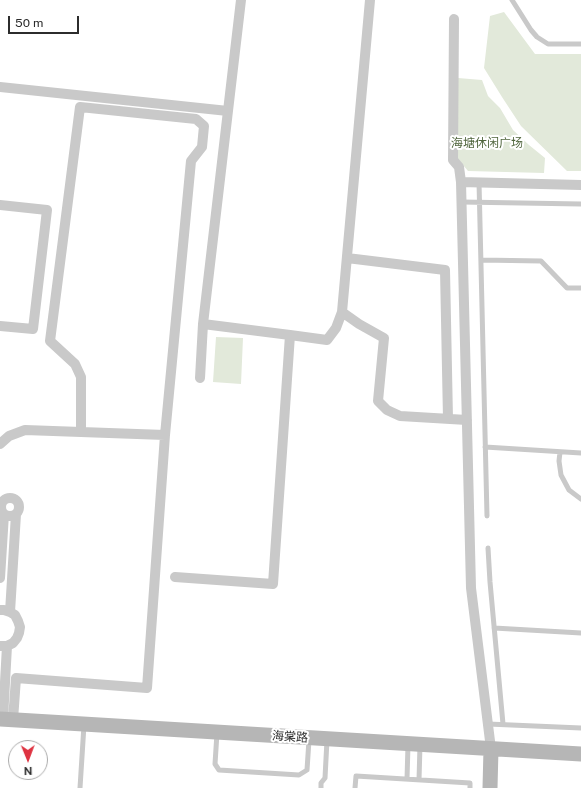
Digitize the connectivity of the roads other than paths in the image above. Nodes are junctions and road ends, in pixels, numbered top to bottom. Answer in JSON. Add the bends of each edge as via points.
{"nodes":[{"id":1,"x":241,"y":0,"type":"edge"},
{"id":2,"x":370,"y":0,"type":"edge"},
{"id":3,"x":512,"y":0,"type":"edge"},
{"id":4,"x":454,"y":19,"type":"dead end"},
{"id":5,"x":581,"y":44,"type":"edge"},
{"id":6,"x":0,"y":87,"type":"edge"},
{"id":7,"x":228,"y":111,"type":"junction"},
{"id":8,"x":460,"y":182,"type":"junction"},
{"id":9,"x":479,"y":182,"type":"junction"},
{"id":10,"x":581,"y":184,"type":"edge"},
{"id":11,"x":461,"y":202,"type":"junction"},
{"id":12,"x":479,"y":202,"type":"junction"},
{"id":13,"x":581,"y":204,"type":"edge"},
{"id":14,"x":0,"y":205,"type":"edge"},
{"id":15,"x":347,"y":258,"type":"junction"},
{"id":16,"x":481,"y":260,"type":"junction"},
{"id":17,"x":581,"y":288,"type":"edge"},
{"id":18,"x":342,"y":312,"type":"junction"},
{"id":19,"x":203,"y":324,"type":"junction"},
{"id":20,"x":0,"y":326,"type":"edge"},
{"id":21,"x":290,"y":335,"type":"junction"},
{"id":22,"x":200,"y":378,"type":"dead end"},
{"id":23,"x":448,"y":419,"type":"junction"},
{"id":24,"x":467,"y":420,"type":"junction"},
{"id":25,"x":81,"y":432,"type":"junction"},
{"id":26,"x":165,"y":435,"type":"junction"},
{"id":27,"x":0,"y":444,"type":"edge"},
{"id":28,"x":485,"y":447,"type":"junction"},
{"id":29,"x":560,"y":452,"type":"junction"},
{"id":30,"x":581,"y":453,"type":"edge"},
{"id":31,"x":3,"y":494,"type":"edge"},
{"id":32,"x":581,"y":499,"type":"edge"},
{"id":33,"x":4,"y":514,"type":"junction"},
{"id":34,"x":16,"y":514,"type":"junction"},
{"id":35,"x":487,"y":516,"type":"dead end"},
{"id":36,"x":488,"y":548,"type":"dead end"},
{"id":37,"x":175,"y":577,"type":"dead end"},
{"id":38,"x":0,"y":578,"type":"edge"},
{"id":39,"x":5,"y":611,"type":"edge"},
{"id":40,"x":494,"y":628,"type":"junction"},
{"id":41,"x":581,"y":633,"type":"edge"},
{"id":42,"x":4,"y":646,"type":"edge"},
{"id":43,"x":7,"y":677,"type":"edge"},
{"id":44,"x":5,"y":719,"type":"edge"},
{"id":45,"x":84,"y":724,"type":"junction"},
{"id":46,"x":488,"y":724,"type":"junction"},
{"id":47,"x":503,"y":724,"type":"junction"},
{"id":48,"x":581,"y":728,"type":"edge"},
{"id":49,"x":217,"y":732,"type":"junction"},
{"id":50,"x":309,"y":738,"type":"junction"},
{"id":51,"x":327,"y":739,"type":"junction"},
{"id":52,"x":414,"y":744,"type":"junction"},
{"id":53,"x":491,"y":749,"type":"junction"},
{"id":54,"x":581,"y":754,"type":"edge"},
{"id":55,"x":407,"y":779,"type":"junction"},
{"id":56,"x":419,"y":780,"type":"junction"},
{"id":57,"x":80,"y":788,"type":"edge"},
{"id":58,"x":320,"y":788,"type":"edge"},
{"id":59,"x":355,"y":788,"type":"edge"},
{"id":60,"x":470,"y":788,"type":"edge"},
{"id":61,"x":490,"y":788,"type":"edge"}],
"edges":[{"from":1,"to":7,"type":"street"},
{"from":2,"to":15,"type":"street"},
{"from":3,"to":5,"type":"lane","via":[[537,37],[548,44]]},
{"from":4,"to":8,"type":"street","via":[[453,160],[459,167]]},
{"from":6,"to":7,"type":"street"},
{"from":7,"to":19,"type":"street"},
{"from":8,"to":9,"type":"street"},
{"from":8,"to":11,"type":"street"},
{"from":9,"to":10,"type":"street"},
{"from":9,"to":12,"type":"lane"},
{"from":11,"to":12,"type":"lane"},
{"from":11,"to":24,"type":"street"},
{"from":12,"to":13,"type":"lane"},
{"from":12,"to":16,"type":"lane"},
{"from":14,"to":20,"type":"street","via":[[47,210],[33,330]]},
{"from":15,"to":18,"type":"street"},
{"from":15,"to":23,"type":"street","via":[[445,270]]},
{"from":16,"to":17,"type":"lane","via":[[541,261],[567,288]]},
{"from":16,"to":28,"type":"lane"},
{"from":18,"to":21,"type":"street","via":[[336,328],[327,340]]},
{"from":18,"to":23,"type":"street","via":[[384,338],[378,402],[386,410],[400,416]]},
{"from":19,"to":21,"type":"street"},
{"from":19,"to":22,"type":"street"},
{"from":21,"to":37,"type":"street","via":[[273,584]]},
{"from":23,"to":24,"type":"street"},
{"from":24,"to":46,"type":"street","via":[[471,588]]},
{"from":25,"to":26,"type":"street"},
{"from":25,"to":26,"type":"street","via":[[81,377],[75,364],[50,341],[80,107],[196,119],[204,126],[202,147],[191,161]]},
{"from":25,"to":27,"type":"street","via":[[25,430],[9,436]]},
{"from":26,"to":43,"type":"street","via":[[147,688]]},
{"from":28,"to":29,"type":"lane"},
{"from":28,"to":35,"type":"lane"},
{"from":29,"to":30,"type":"lane"},
{"from":29,"to":32,"type":"lane","via":[[561,475],[569,490]]},
{"from":31,"to":33,"type":"street","via":[[0,506]]},
{"from":31,"to":34,"type":"street","via":[[17,500],[19,509]]},
{"from":33,"to":34,"type":"street"},
{"from":33,"to":38,"type":"street"},
{"from":34,"to":39,"type":"street"},
{"from":36,"to":40,"type":"lane"},
{"from":39,"to":42,"type":"street","via":[[15,615],[20,626],[13,643]]},
{"from":40,"to":41,"type":"lane"},
{"from":40,"to":47,"type":"lane"},
{"from":42,"to":43,"type":"street"},
{"from":43,"to":44,"type":"street"},
{"from":44,"to":45,"type":"street","name":"海棠路"},
{"from":45,"to":49,"type":"street","name":"海棠路"},
{"from":45,"to":57,"type":"lane"},
{"from":46,"to":47,"type":"lane"},
{"from":46,"to":53,"type":"street"},
{"from":47,"to":48,"type":"lane"},
{"from":49,"to":50,"type":"street","name":"海棠路"},
{"from":49,"to":50,"type":"lane","via":[[216,764],[219,770],[299,775],[307,770]]},
{"from":50,"to":51,"type":"street","name":"海棠路"},
{"from":51,"to":52,"type":"street","name":"海棠路"},
{"from":51,"to":58,"type":"lane","via":[[325,778]]},
{"from":52,"to":53,"type":"street","name":"海棠路"},
{"from":52,"to":55,"type":"lane"},
{"from":52,"to":56,"type":"lane"},
{"from":53,"to":54,"type":"street","name":"海棠路"},
{"from":53,"to":61,"type":"street"},
{"from":55,"to":56,"type":"lane"},
{"from":55,"to":59,"type":"lane","via":[[356,776]]},
{"from":56,"to":60,"type":"lane","via":[[470,783]]}]}
